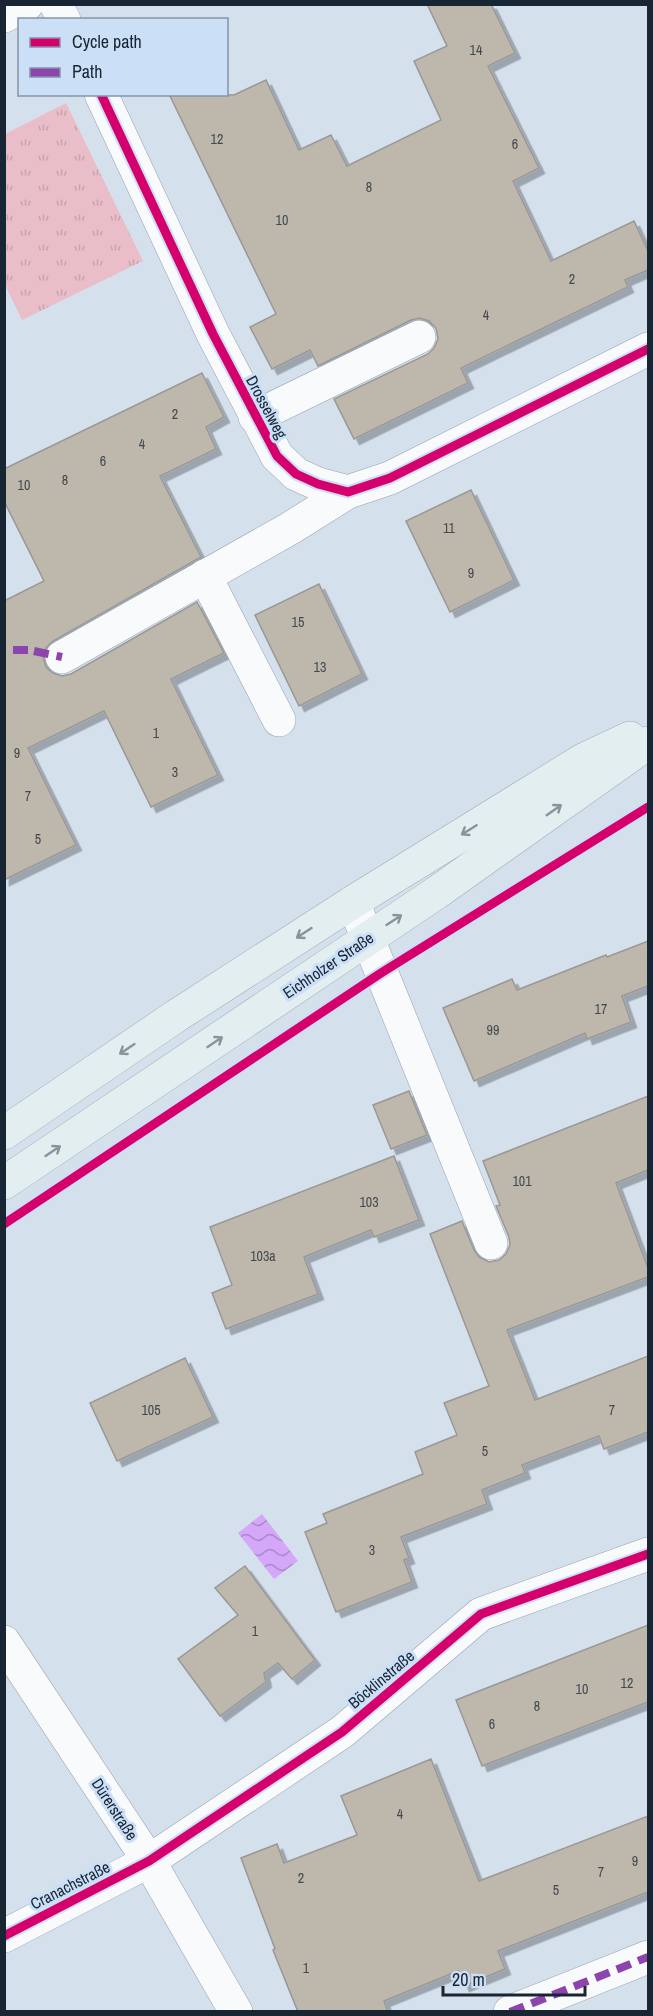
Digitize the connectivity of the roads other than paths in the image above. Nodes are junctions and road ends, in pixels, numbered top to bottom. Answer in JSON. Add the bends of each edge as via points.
{"nodes":[{"id":1,"x":27,"y":4,"type":"edge"},
{"id":2,"x":56,"y":4,"type":"edge"},
{"id":3,"x":4,"y":16,"type":"edge"},
{"id":4,"x":63,"y":18,"type":"edge"},
{"id":5,"x":102,"y":96,"type":"edge"},
{"id":6,"x":419,"y":337,"type":"dead end"},
{"id":7,"x":648,"y":349,"type":"edge"},
{"id":8,"x":255,"y":417,"type":"junction"},
{"id":9,"x":348,"y":492,"type":"junction"},
{"id":10,"x":205,"y":576,"type":"junction"},
{"id":11,"x":62,"y":657,"type":"dead end"},
{"id":12,"x":279,"y":720,"type":"dead end"},
{"id":13,"x":648,"y":730,"type":"edge"},
{"id":14,"x":648,"y":743,"type":"edge"},
{"id":15,"x":353,"y":902,"type":"junction"},
{"id":16,"x":366,"y":938,"type":"junction"},
{"id":17,"x":4,"y":1133,"type":"edge"},
{"id":18,"x":4,"y":1183,"type":"edge"},
{"id":19,"x":491,"y":1244,"type":"dead end"},
{"id":20,"x":648,"y":1554,"type":"edge"},
{"id":21,"x":4,"y":1642,"type":"edge"},
{"id":22,"x":149,"y":1861,"type":"junction"},
{"id":23,"x":4,"y":1936,"type":"edge"},
{"id":24,"x":648,"y":1957,"type":"edge"},
{"id":25,"x":236,"y":2012,"type":"edge"},
{"id":26,"x":510,"y":2012,"type":"edge"}],
"edges":[{"from":1,"to":3,"type":"street"},
{"from":2,"to":4,"type":"street"},
{"from":5,"to":8,"type":"street","name":"Drosselweg"},
{"from":6,"to":8,"type":"street"},
{"from":7,"to":9,"type":"street","via":[[390,478]]},
{"from":8,"to":9,"type":"street","name":"Drosselweg","via":[[277,456],[296,474]]},
{"from":9,"to":10,"type":"street"},
{"from":10,"to":11,"type":"street"},
{"from":10,"to":12,"type":"street"},
{"from":13,"to":15,"type":"main road","one_way":true,"via":[[583,760]]},
{"from":16,"to":14,"type":"main road","name":"Eichholzer Straße","one_way":true},
{"from":15,"to":16,"type":"street"},
{"from":15,"to":17,"type":"main road","one_way":true},
{"from":18,"to":16,"type":"main road","name":"Eichholzer Straße","one_way":true},
{"from":16,"to":19,"type":"street"},
{"from":20,"to":22,"type":"street","name":"Böcklinstraße","via":[[481,1614],[342,1732]]},
{"from":21,"to":22,"type":"street","name":"Dürerstraße"},
{"from":22,"to":23,"type":"street","name":"Cranachstraße"},
{"from":22,"to":25,"type":"street","name":"Dürerstraße"},
{"from":24,"to":26,"type":"street"}]}
